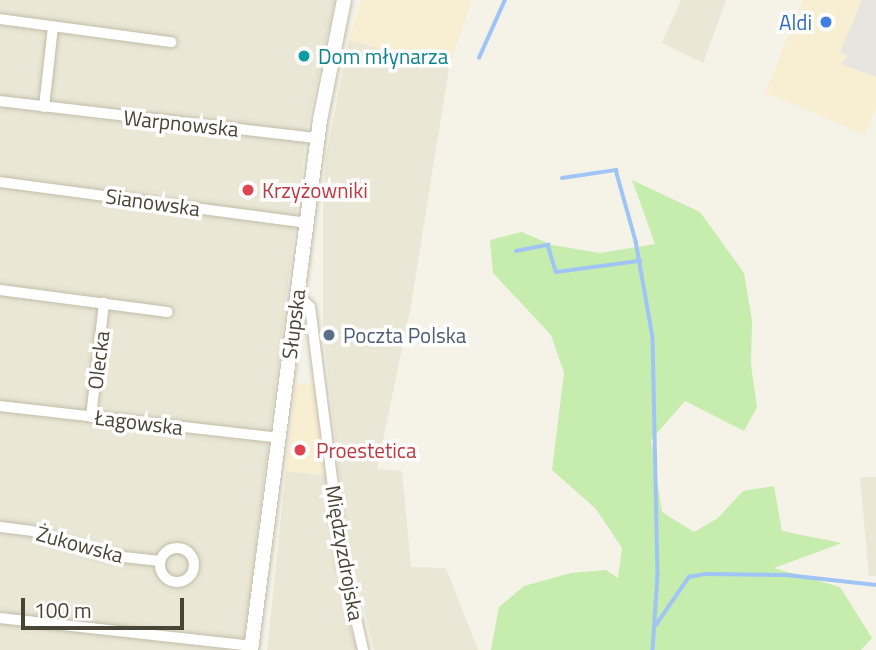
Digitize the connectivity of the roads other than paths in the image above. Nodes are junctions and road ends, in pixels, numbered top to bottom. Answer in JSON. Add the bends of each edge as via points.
{"nodes":[{"id":1,"x":344,"y":0,"type":"edge"},
{"id":2,"x":0,"y":19,"type":"edge"},
{"id":3,"x":53,"y":27,"type":"junction"},
{"id":4,"x":171,"y":42,"type":"dead end"},
{"id":5,"x":0,"y":101,"type":"edge"},
{"id":6,"x":44,"y":107,"type":"junction"},
{"id":7,"x":317,"y":138,"type":"junction"},
{"id":8,"x":0,"y":182,"type":"edge"},
{"id":9,"x":306,"y":223,"type":"junction"},
{"id":10,"x":0,"y":290,"type":"edge"},
{"id":11,"x":297,"y":295,"type":"junction"},
{"id":12,"x":104,"y":303,"type":"junction"},
{"id":13,"x":168,"y":312,"type":"dead end"},
{"id":14,"x":0,"y":406,"type":"edge"},
{"id":15,"x":91,"y":417,"type":"junction"},
{"id":16,"x":279,"y":438,"type":"junction"},
{"id":17,"x":0,"y":527,"type":"edge"},
{"id":18,"x":160,"y":561,"type":"dead end"},
{"id":19,"x":0,"y":618,"type":"edge"},
{"id":20,"x":252,"y":648,"type":"edge"},
{"id":21,"x":363,"y":650,"type":"edge"}],
"edges":[{"from":1,"to":7,"type":"street","name":"Słupska"},
{"from":2,"to":3,"type":"street"},
{"from":3,"to":4,"type":"street"},
{"from":3,"to":6,"type":"street"},
{"from":5,"to":6,"type":"street","name":"Warpnowska"},
{"from":6,"to":7,"type":"street","name":"Warpnowska"},
{"from":7,"to":9,"type":"street","name":"Słupska"},
{"from":8,"to":9,"type":"street","name":"Sianowska"},
{"from":9,"to":11,"type":"street","name":"Słupska"},
{"from":10,"to":12,"type":"street","name":"Olecka"},
{"from":11,"to":16,"type":"street","name":"Słupska"},
{"from":11,"to":21,"type":"street","name":"Międzyzdrojska","via":[[310,307],[342,558]]},
{"from":12,"to":13,"type":"street","name":"Olecka"},
{"from":12,"to":15,"type":"street","name":"Olecka"},
{"from":14,"to":15,"type":"street","name":"Łagowska"},
{"from":15,"to":16,"type":"street","name":"Łagowska"},
{"from":16,"to":20,"type":"street","name":"Słupska"},
{"from":17,"to":18,"type":"street","name":"Żukowska","via":[[32,531],[105,555]]},
{"from":19,"to":20,"type":"street"}]}
